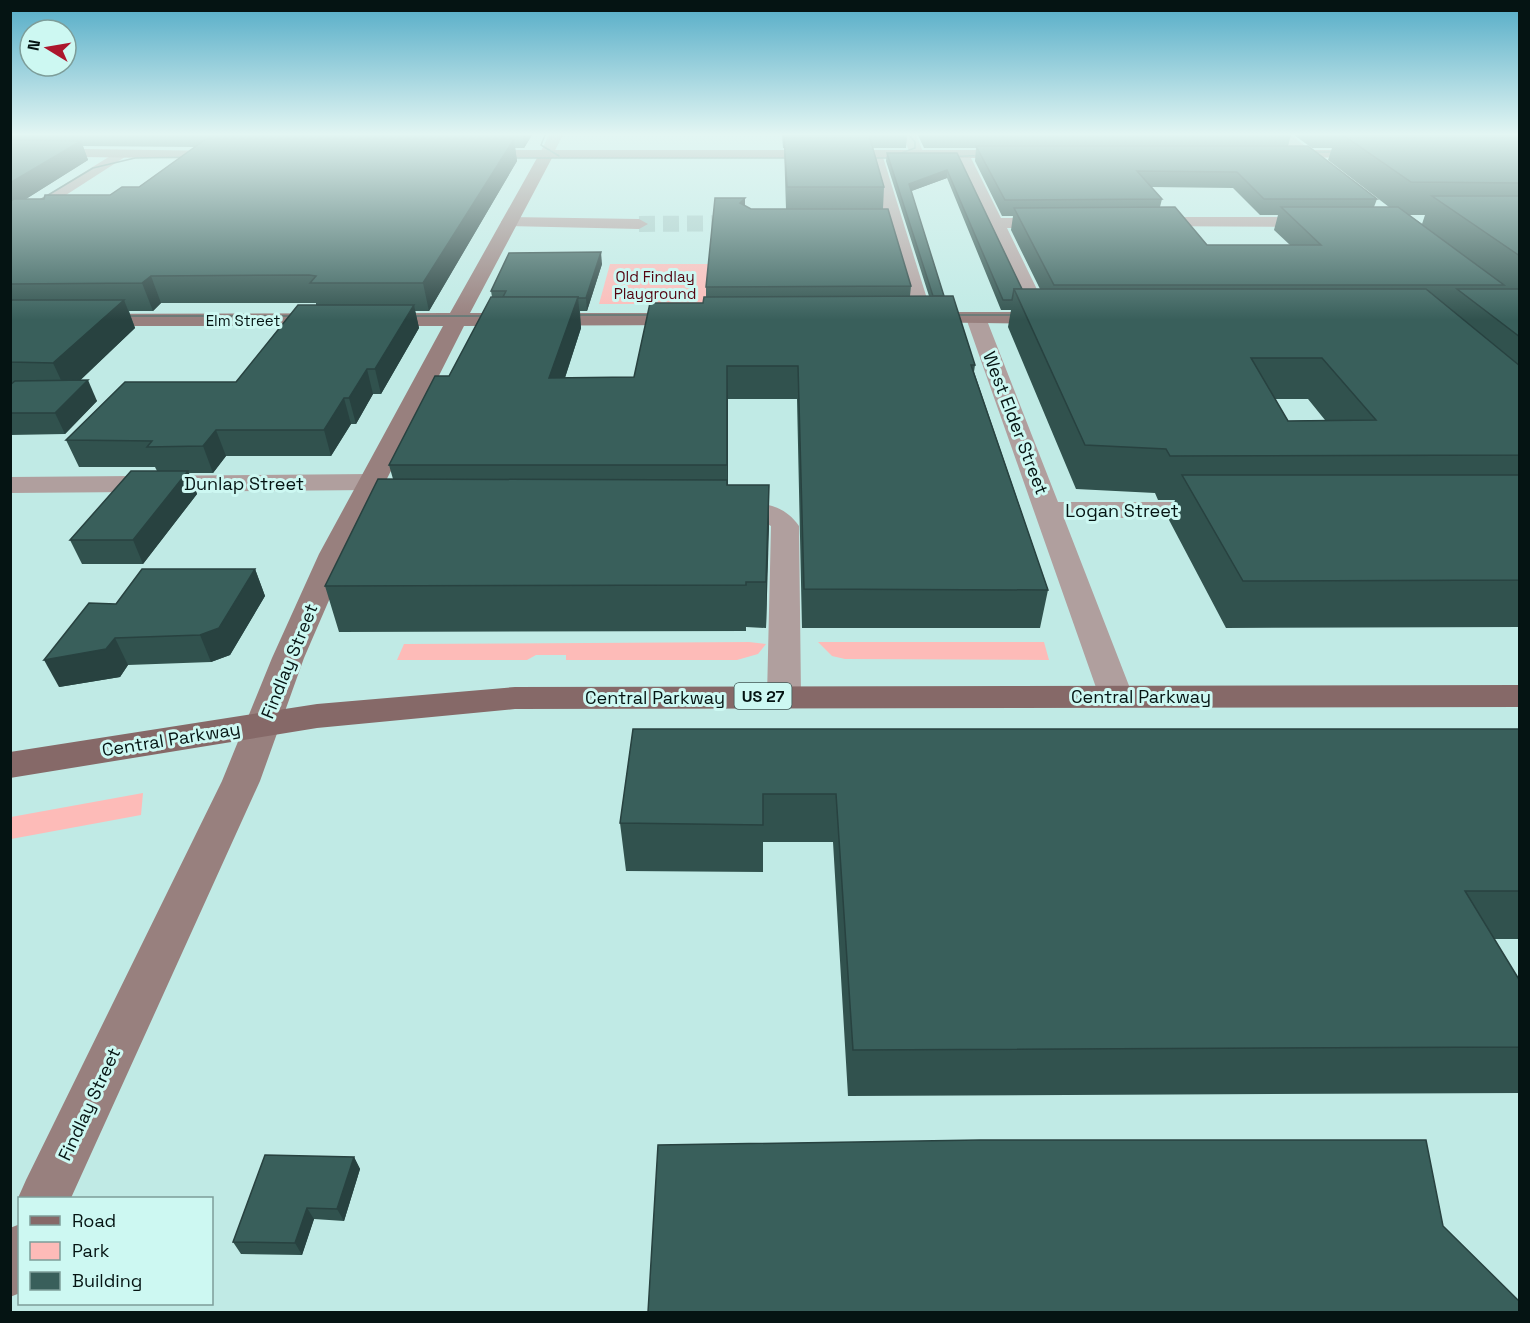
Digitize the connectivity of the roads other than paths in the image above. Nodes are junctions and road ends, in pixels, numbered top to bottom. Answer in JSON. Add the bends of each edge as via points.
{"nodes":[{"id":1,"x":55,"y":197,"type":"edge"},
{"id":2,"x":524,"y":197,"type":"edge"},
{"id":3,"x":887,"y":197,"type":"edge"},
{"id":4,"x":982,"y":197,"type":"edge"},
{"id":5,"x":510,"y":222,"type":"junction"},
{"id":6,"x":1121,"y":222,"type":"edge"},
{"id":7,"x":1333,"y":222,"type":"edge"},
{"id":8,"x":873,"y":223,"type":"edge"},
{"id":9,"x":895,"y":223,"type":"junction"},
{"id":10,"x":995,"y":223,"type":"junction"},
{"id":11,"x":1076,"y":223,"type":"edge"},
{"id":12,"x":639,"y":224,"type":"tunnel mouth"},
{"id":13,"x":10,"y":226,"type":"edge"},
{"id":14,"x":900,"y":318,"type":"edge"},
{"id":15,"x":923,"y":318,"type":"junction"},
{"id":16,"x":976,"y":318,"type":"junction"},
{"id":17,"x":1041,"y":318,"type":"junction"},
{"id":18,"x":1075,"y":318,"type":"edge"},
{"id":19,"x":715,"y":319,"type":"edge"},
{"id":20,"x":10,"y":320,"type":"edge"},
{"id":21,"x":457,"y":320,"type":"junction"},
{"id":22,"x":370,"y":482,"type":"junction"},
{"id":23,"x":10,"y":485,"type":"edge"},
{"id":24,"x":1049,"y":510,"type":"junction"},
{"id":25,"x":1244,"y":510,"type":"edge"},
{"id":26,"x":698,"y":511,"type":"edge"},
{"id":27,"x":354,"y":512,"type":"junction"},
{"id":28,"x":390,"y":512,"type":"edge"},
{"id":29,"x":784,"y":696,"type":"junction"},
{"id":30,"x":1116,"y":696,"type":"junction"},
{"id":31,"x":1520,"y":696,"type":"edge"},
{"id":32,"x":263,"y":724,"type":"junction"},
{"id":33,"x":10,"y":765,"type":"edge"},
{"id":34,"x":44,"y":1197,"type":"edge"},
{"id":35,"x":18,"y":1255,"type":"edge"},
{"id":36,"x":10,"y":1270,"type":"edge"}],
"edges":[{"from":1,"to":13,"type":"street"},
{"from":2,"to":5,"type":"street","name":"Findlay Street"},
{"from":3,"to":9,"type":"street"},
{"from":4,"to":10,"type":"street"},
{"from":5,"to":12,"type":"street"},
{"from":5,"to":21,"type":"street","name":"Findlay Street"},
{"from":6,"to":7,"type":"street"},
{"from":8,"to":9,"type":"street"},
{"from":9,"to":15,"type":"street"},
{"from":10,"to":11,"type":"street"},
{"from":10,"to":17,"type":"street"},
{"from":14,"to":15,"type":"street"},
{"from":15,"to":16,"type":"street"},
{"from":16,"to":17,"type":"street"},
{"from":16,"to":24,"type":"street","name":"West Elder Street"},
{"from":17,"to":18,"type":"street"},
{"from":19,"to":21,"type":"street","name":"Elm Street"},
{"from":20,"to":21,"type":"street","name":"Elm Street"},
{"from":21,"to":22,"type":"street","name":"Findlay Street"},
{"from":22,"to":23,"type":"street","name":"Dunlap Street"},
{"from":22,"to":27,"type":"street","name":"Findlay Street"},
{"from":24,"to":25,"type":"street","name":"Logan Street"},
{"from":24,"to":30,"type":"street","name":"West Elder Street"},
{"from":26,"to":29,"type":"street","via":[[771,513],[781,518],[785,526]]},
{"from":27,"to":28,"type":"street"},
{"from":27,"to":32,"type":"street","name":"Findlay Street","via":[[311,604]]},
{"from":29,"to":30,"type":"main road","name":"Central Parkway","number":"US 27"},
{"from":29,"to":32,"type":"main road","name":"Central Parkway","number":"US 27","via":[[515,698]]},
{"from":30,"to":31,"type":"main road","name":"Central Parkway","number":"US 27"},
{"from":32,"to":33,"type":"main road","name":"Central Parkway","number":"US 27"},
{"from":32,"to":34,"type":"street","name":"Findlay Street","via":[[241,781]]},
{"from":35,"to":36,"type":"street"}]}
